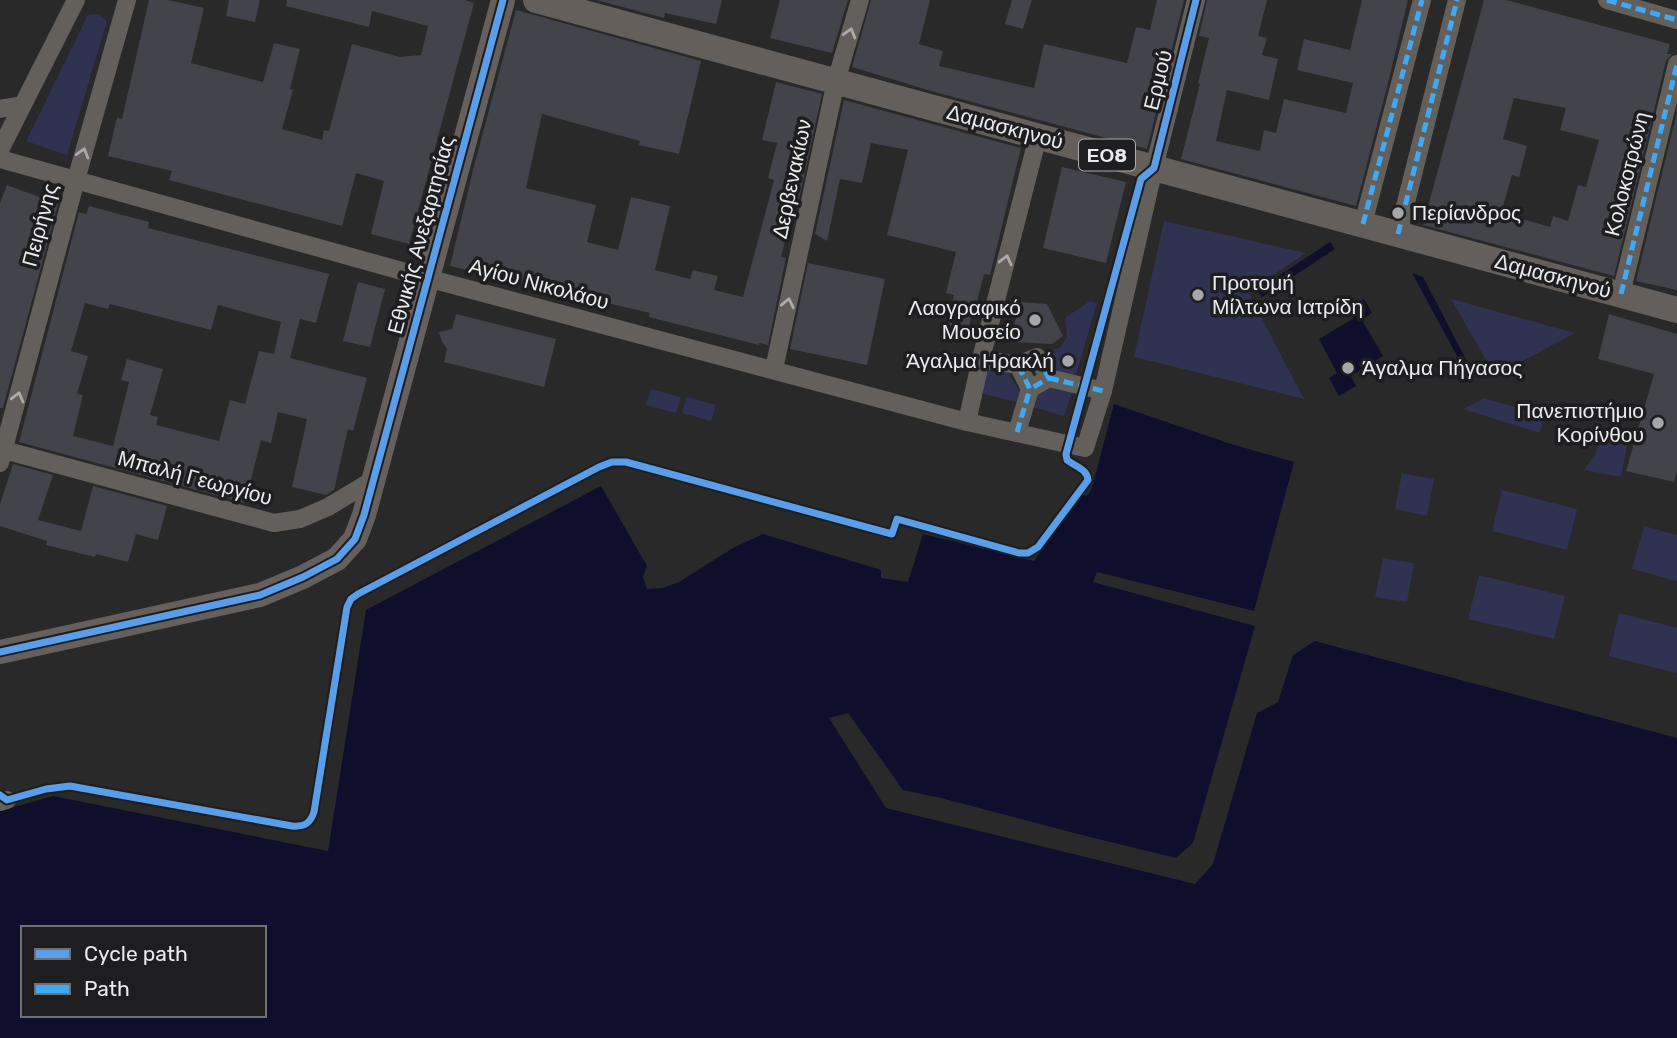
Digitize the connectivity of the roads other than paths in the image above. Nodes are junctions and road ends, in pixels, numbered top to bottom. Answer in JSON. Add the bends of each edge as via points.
{"nodes":[{"id":1,"x":76,"y":0,"type":"edge"},
{"id":2,"x":127,"y":0,"type":"edge"},
{"id":3,"x":503,"y":0,"type":"edge"},
{"id":4,"x":536,"y":0,"type":"edge"},
{"id":5,"x":860,"y":0,"type":"edge"},
{"id":6,"x":1196,"y":0,"type":"edge"},
{"id":7,"x":1422,"y":0,"type":"edge"},
{"id":8,"x":1457,"y":0,"type":"edge"},
{"id":9,"x":1607,"y":0,"type":"edge"},
{"id":10,"x":1677,"y":20,"type":"edge"},
{"id":11,"x":1677,"y":64,"type":"edge"},
{"id":12,"x":836,"y":81,"type":"junction"},
{"id":13,"x":22,"y":105,"type":"junction"},
{"id":14,"x":0,"y":109,"type":"edge"},
{"id":15,"x":1038,"y":136,"type":"junction"},
{"id":16,"x":0,"y":150,"type":"edge"},
{"id":17,"x":0,"y":159,"type":"edge"},
{"id":18,"x":1154,"y":168,"type":"junction"},
{"id":19,"x":76,"y":180,"type":"junction"},
{"id":20,"x":1363,"y":224,"type":"junction"},
{"id":21,"x":1398,"y":234,"type":"junction"},
{"id":22,"x":427,"y":278,"type":"junction"},
{"id":23,"x":1621,"y":294,"type":"junction"},
{"id":24,"x":1677,"y":310,"type":"edge"},
{"id":25,"x":981,"y":359,"type":"junction"},
{"id":26,"x":1018,"y":365,"type":"junction"},
{"id":27,"x":774,"y":369,"type":"junction"},
{"id":28,"x":1049,"y":378,"type":"junction"},
{"id":29,"x":1030,"y":389,"type":"junction"},
{"id":30,"x":1103,"y":391,"type":"junction"},
{"id":31,"x":967,"y":422,"type":"junction"},
{"id":32,"x":1017,"y":432,"type":"junction"},
{"id":33,"x":1068,"y":445,"type":"joint"},
{"id":34,"x":1,"y":454,"type":"edge"},
{"id":35,"x":373,"y":480,"type":"junction"},
{"id":36,"x":0,"y":652,"type":"edge"}],
"edges":[{"from":1,"to":13,"type":"street"},
{"from":19,"to":2,"type":"street","name":"Πειρήνης","one_way":true},
{"from":3,"to":22,"type":"street","name":"Εθνικής Ανεξαρτησίας"},
{"from":4,"to":12,"type":"main road","name":"Δαμασκηνού","number":"ΕΟ8"},
{"from":12,"to":5,"type":"street","name":"Δερβενακίων","one_way":true},
{"from":6,"to":18,"type":"street","name":"Ερμού"},
{"from":7,"to":20,"type":"street"},
{"from":8,"to":21,"type":"street"},
{"from":9,"to":10,"type":"street"},
{"from":11,"to":23,"type":"street","name":"Κολοκοτρώνη"},
{"from":12,"to":15,"type":"main road","name":"Δαμασκηνού","number":"ΕΟ8"},
{"from":27,"to":12,"type":"street","name":"Δερβενακίων","one_way":true},
{"from":13,"to":14,"type":"street"},
{"from":13,"to":16,"type":"street"},
{"from":15,"to":18,"type":"main road","name":"Δαμασκηνού","number":"ΕΟ8"},
{"from":25,"to":15,"type":"street","one_way":true},
{"from":17,"to":19,"type":"street","name":"Αγίου Νικολάου"},
{"from":18,"to":20,"type":"main road","name":"Δαμασκηνού","number":"ΕΟ8"},
{"from":18,"to":30,"type":"street","name":"Ερμού"},
{"from":19,"to":22,"type":"street","name":"Αγίου Νικολάου"},
{"from":34,"to":19,"type":"street","name":"Πειρήνης","one_way":true},
{"from":20,"to":21,"type":"main road","name":"Δαμασκηνού","number":"ΕΟ8"},
{"from":21,"to":23,"type":"main road","name":"Δαμασκηνού","number":"ΕΟ8"},
{"from":22,"to":27,"type":"street","name":"Αγίου Νικολάου"},
{"from":22,"to":35,"type":"street","name":"Εθνικής Ανεξαρτησίας"},
{"from":23,"to":24,"type":"main road","name":"Δαμασκηνού","number":"ΕΟ8"},
{"from":25,"to":26,"type":"street"},
{"from":25,"to":31,"type":"street"},
{"from":26,"to":28,"type":"street","via":[[1037,357]]},
{"from":26,"to":29,"type":"street"},
{"from":27,"to":31,"type":"street","name":"Αγίου Νικολάου"},
{"from":28,"to":29,"type":"street"},
{"from":28,"to":30,"type":"street"},
{"from":29,"to":32,"type":"street"},
{"from":30,"to":33,"type":"street","name":"Ερμού","via":[[1085,448]]},
{"from":31,"to":32,"type":"street","name":"Αγίου Νικολάου"},
{"from":32,"to":33,"type":"street","name":"Αγίου Νικολάου"},
{"from":34,"to":35,"type":"street","name":"Μπαλή Γεωργίου","via":[[274,523],[300,519],[328,507]]},
{"from":35,"to":36,"type":"street","name":"Εθνικής Ανεξαρτησίας","via":[[355,539],[337,559],[303,577],[260,594]]}]}
